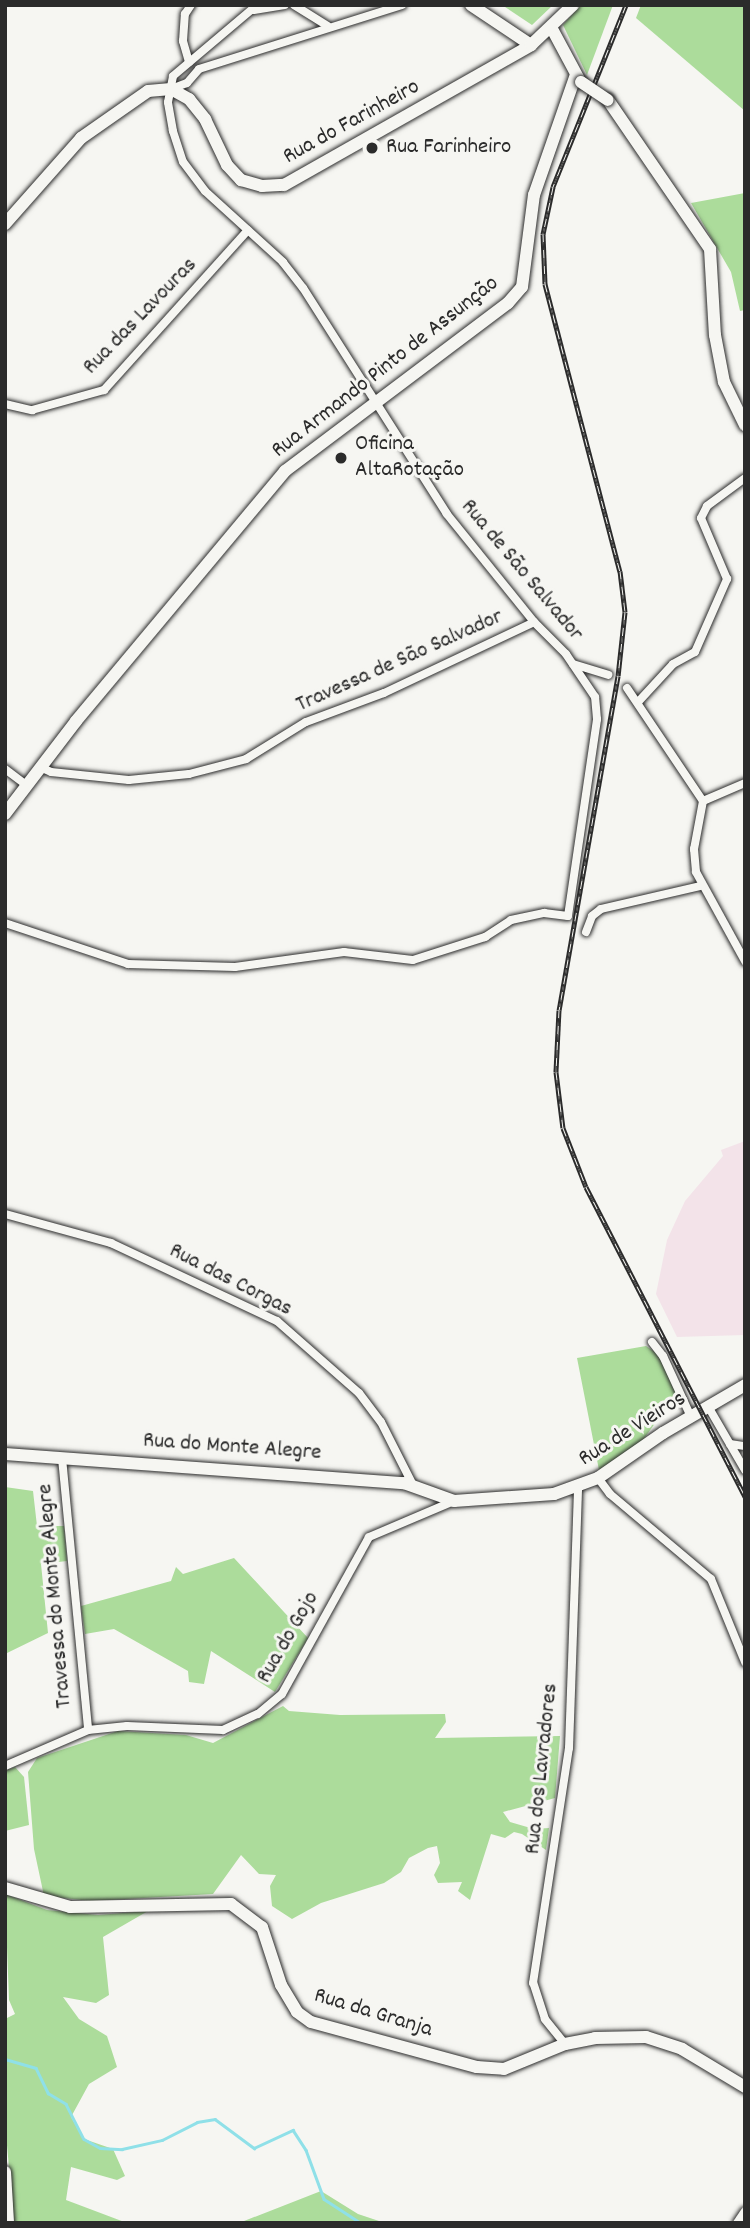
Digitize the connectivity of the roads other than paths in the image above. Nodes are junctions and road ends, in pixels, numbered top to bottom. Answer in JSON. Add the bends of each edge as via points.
{"nodes":[{"id":1,"x":191,"y":5,"type":"edge"},
{"id":2,"x":285,"y":5,"type":"edge"},
{"id":3,"x":294,"y":5,"type":"edge"},
{"id":4,"x":402,"y":5,"type":"edge"},
{"id":5,"x":471,"y":5,"type":"edge"},
{"id":6,"x":573,"y":5,"type":"edge"},
{"id":7,"x":256,"y":8,"type":"edge"},
{"id":8,"x":328,"y":26,"type":"junction"},
{"id":9,"x":551,"y":27,"type":"junction"},
{"id":10,"x":531,"y":45,"type":"junction"},
{"id":11,"x":189,"y":62,"type":"junction"},
{"id":12,"x":199,"y":69,"type":"junction"},
{"id":13,"x":578,"y":80,"type":"junction"},
{"id":14,"x":171,"y":89,"type":"junction"},
{"id":15,"x":5,"y":224,"type":"edge"},
{"id":16,"x":248,"y":230,"type":"junction"},
{"id":17,"x":374,"y":400,"type":"junction"},
{"id":18,"x":5,"y":404,"type":"edge"},
{"id":19,"x":745,"y":425,"type":"edge"},
{"id":20,"x":745,"y":478,"type":"edge"},
{"id":21,"x":534,"y":622,"type":"junction"},
{"id":22,"x":573,"y":664,"type":"junction"},
{"id":23,"x":608,"y":675,"type":"dead end"},
{"id":24,"x":627,"y":688,"type":"dead end"},
{"id":25,"x":639,"y":701,"type":"junction"},
{"id":26,"x":40,"y":766,"type":"junction"},
{"id":27,"x":5,"y":769,"type":"edge"},
{"id":28,"x":745,"y":783,"type":"edge"},
{"id":29,"x":26,"y":785,"type":"junction"},
{"id":30,"x":703,"y":801,"type":"junction"},
{"id":31,"x":5,"y":814,"type":"edge"},
{"id":32,"x":701,"y":886,"type":"junction"},
{"id":33,"x":5,"y":923,"type":"edge"},
{"id":34,"x":586,"y":932,"type":"dead end"},
{"id":35,"x":745,"y":961,"type":"edge"},
{"id":36,"x":5,"y":1214,"type":"edge"},
{"id":37,"x":652,"y":1342,"type":"dead end"},
{"id":38,"x":745,"y":1385,"type":"edge"},
{"id":39,"x":709,"y":1408,"type":"junction"},
{"id":40,"x":691,"y":1417,"type":"junction"},
{"id":41,"x":730,"y":1444,"type":"junction"},
{"id":42,"x":745,"y":1446,"type":"edge"},
{"id":43,"x":5,"y":1454,"type":"edge"},
{"id":44,"x":62,"y":1458,"type":"junction"},
{"id":45,"x":745,"y":1470,"type":"edge"},
{"id":46,"x":598,"y":1478,"type":"junction"},
{"id":47,"x":413,"y":1485,"type":"junction"},
{"id":48,"x":578,"y":1487,"type":"junction"},
{"id":49,"x":454,"y":1501,"type":"junction"},
{"id":50,"x":745,"y":1662,"type":"edge"},
{"id":51,"x":88,"y":1730,"type":"junction"},
{"id":52,"x":5,"y":1766,"type":"edge"},
{"id":53,"x":5,"y":1888,"type":"edge"},
{"id":54,"x":565,"y":2044,"type":"junction"},
{"id":55,"x":745,"y":2087,"type":"edge"},
{"id":56,"x":5,"y":2172,"type":"edge"},
{"id":57,"x":745,"y":2211,"type":"edge"},
{"id":58,"x":8,"y":2223,"type":"edge"},
{"id":59,"x":737,"y":2223,"type":"edge"}],
"edges":[{"from":1,"to":11,"type":"street","via":[[185,14],[183,41]]},
{"from":2,"to":7,"type":"street"},
{"from":3,"to":8,"type":"street"},
{"from":4,"to":8,"type":"street"},
{"from":5,"to":10,"type":"street"},
{"from":6,"to":9,"type":"street","name":"Rua do Farinheiro"},
{"from":7,"to":11,"type":"street"},
{"from":8,"to":12,"type":"street"},
{"from":9,"to":10,"type":"street","name":"Rua do Farinheiro"},
{"from":9,"to":13,"type":"street"},
{"from":10,"to":14,"type":"street","name":"Rua do Farinheiro","via":[[307,174],[277,186],[254,185],[231,172],[198,108]]},
{"from":11,"to":12,"type":"street"},
{"from":11,"to":14,"type":"street","via":[[173,76]]},
{"from":12,"to":14,"type":"street","via":[[187,83]]},
{"from":13,"to":17,"type":"street","name":"Rua Armando Pinto de Assunção","via":[[534,195],[522,287],[508,303]]},
{"from":13,"to":19,"type":"street","bridge":true,"via":[[608,100],[710,249],[715,335],[724,382]]},
{"from":14,"to":15,"type":"street","via":[[148,91],[92,128]]},
{"from":14,"to":16,"type":"street","name":"Rua de São Salvador","via":[[173,131],[183,162],[205,191]]},
{"from":16,"to":17,"type":"street","name":"Rua de São Salvador","via":[[303,288]]},
{"from":16,"to":18,"type":"street","name":"Rua das Lavouras","via":[[104,390],[32,410]]},
{"from":17,"to":21,"type":"street","name":"Rua de São Salvador","via":[[447,514]]},
{"from":17,"to":26,"type":"street","name":"Rua Armando Pinto de Assunção","via":[[285,471]]},
{"from":20,"to":25,"type":"street","via":[[707,506],[701,518],[727,579],[695,652],[673,664]]},
{"from":21,"to":22,"type":"street","name":"Rua de São Salvador"},
{"from":21,"to":26,"type":"street","name":"Travessa de São Salvador","via":[[384,693],[306,722],[246,759],[189,774],[129,780],[51,772]]},
{"from":22,"to":23,"type":"street"},
{"from":22,"to":33,"type":"street","name":"Rua de São Salvador","via":[[595,697],[597,719],[568,916],[544,913],[511,920],[485,937],[413,960],[344,952],[235,967],[128,964]]},
{"from":24,"to":25,"type":"street"},
{"from":25,"to":30,"type":"street"},
{"from":26,"to":29,"type":"street","name":"Rua Armando Pinto de Assunção"},
{"from":27,"to":29,"type":"street"},
{"from":28,"to":30,"type":"street"},
{"from":29,"to":31,"type":"street","name":"Rua Armando Pinto de Assunção"},
{"from":30,"to":32,"type":"street","via":[[694,849]]},
{"from":32,"to":34,"type":"street","via":[[601,909],[592,916]]},
{"from":32,"to":35,"type":"street"},
{"from":36,"to":47,"type":"street","name":"Rua das Corgas","via":[[111,1243],[277,1321],[359,1393],[381,1422]]},
{"from":37,"to":40,"type":"street"},
{"from":38,"to":39,"type":"street","name":"Rua de Vieiros"},
{"from":39,"to":40,"type":"street","name":"Rua de Vieiros"},
{"from":39,"to":41,"type":"street"},
{"from":40,"to":46,"type":"street","name":"Rua de Vieiros"},
{"from":41,"to":42,"type":"street"},
{"from":41,"to":45,"type":"street"},
{"from":43,"to":44,"type":"street","name":"Rua do Monte Alegre"},
{"from":44,"to":47,"type":"street","name":"Rua do Monte Alegre"},
{"from":44,"to":51,"type":"street","name":"Travessa do Monte Alegre"},
{"from":46,"to":48,"type":"street","name":"Rua de Vieiros"},
{"from":46,"to":50,"type":"street","via":[[610,1494],[712,1579]]},
{"from":47,"to":49,"type":"street","name":"Rua do Monte Alegre"},
{"from":48,"to":49,"type":"street","name":"Rua de Vieiros","via":[[554,1494]]},
{"from":48,"to":54,"type":"street","name":"Rua dos Lavradores","via":[[569,1748],[533,1983],[545,2019]]},
{"from":49,"to":51,"type":"street","name":"Rua do Gojo","via":[[369,1537],[282,1694],[258,1714],[223,1730],[127,1726]]},
{"from":51,"to":52,"type":"street","name":"Rua do Gojo"},
{"from":53,"to":54,"type":"street","name":"Rua da Granja","via":[[70,1907],[231,1904],[262,1927],[281,1985],[297,2012],[311,2022],[477,2067],[504,2069]]},
{"from":54,"to":55,"type":"street","name":"Rua da Granja","via":[[646,2037],[682,2049]]},
{"from":56,"to":58,"type":"street"},
{"from":57,"to":59,"type":"street"}]}
